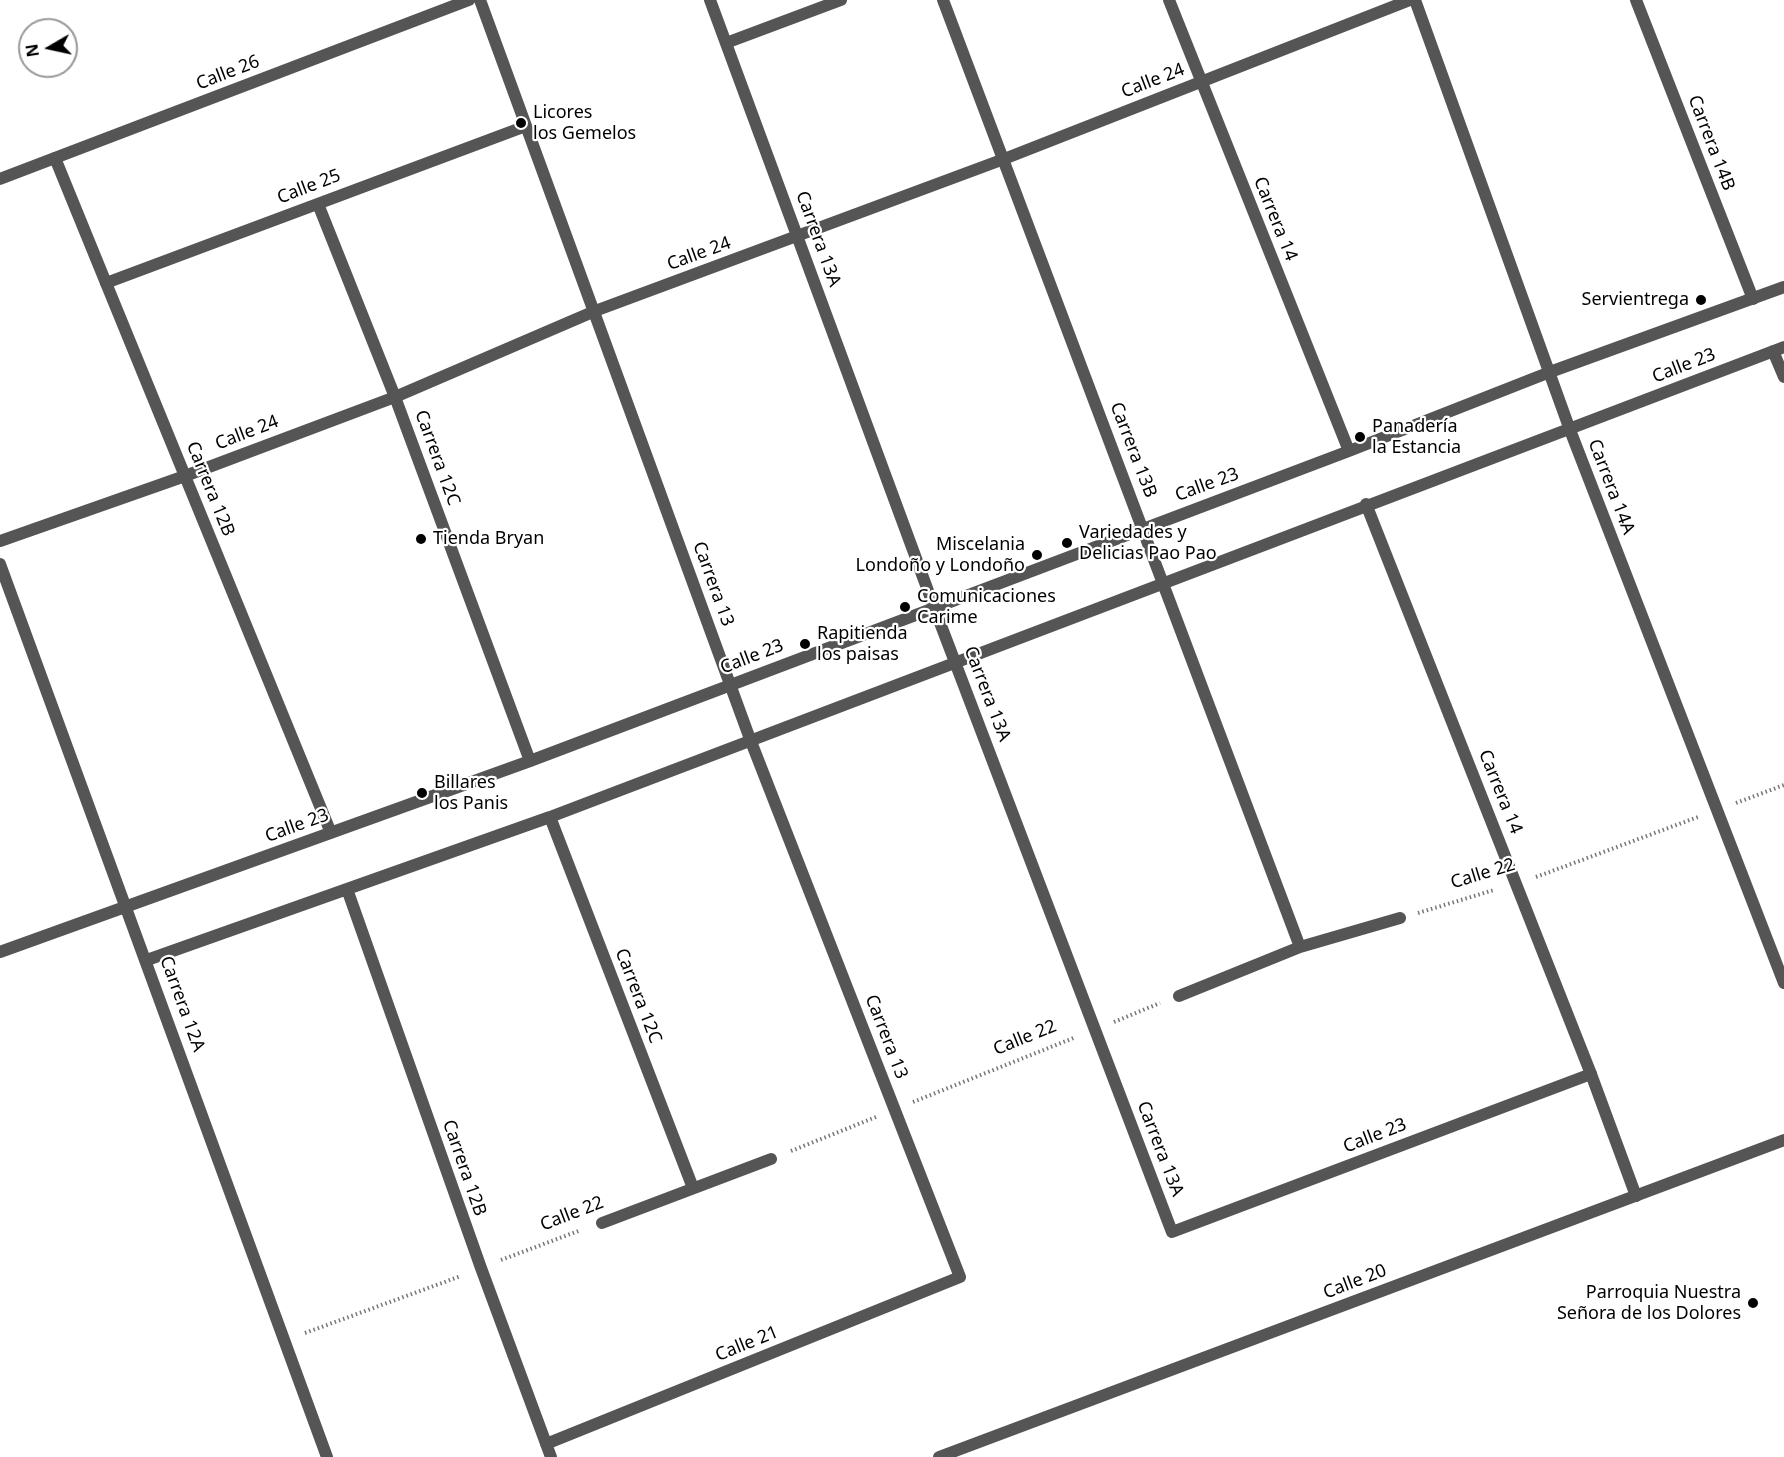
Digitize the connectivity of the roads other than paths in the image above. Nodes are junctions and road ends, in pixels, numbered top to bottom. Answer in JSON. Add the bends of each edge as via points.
{"nodes":[{"id":1,"x":469,"y":0,"type":"edge"},
{"id":2,"x":480,"y":0,"type":"edge"},
{"id":3,"x":710,"y":0,"type":"edge"},
{"id":4,"x":841,"y":0,"type":"edge"},
{"id":5,"x":943,"y":0,"type":"edge"},
{"id":6,"x":1169,"y":0,"type":"edge"},
{"id":7,"x":1410,"y":0,"type":"edge"},
{"id":8,"x":1415,"y":0,"type":"edge"},
{"id":9,"x":1636,"y":0,"type":"edge"},
{"id":10,"x":726,"y":43,"type":"junction"},
{"id":11,"x":1201,"y":82,"type":"junction"},
{"id":12,"x":526,"y":126,"type":"junction"},
{"id":13,"x":55,"y":158,"type":"junction"},
{"id":14,"x":1004,"y":159,"type":"junction"},
{"id":15,"x":0,"y":179,"type":"edge"},
{"id":16,"x":318,"y":204,"type":"junction"},
{"id":17,"x":798,"y":237,"type":"junction"},
{"id":18,"x":106,"y":283,"type":"junction"},
{"id":19,"x":1784,"y":288,"type":"edge"},
{"id":20,"x":1753,"y":299,"type":"junction"},
{"id":21,"x":595,"y":311,"type":"junction"},
{"id":22,"x":1779,"y":349,"type":"edge"},
{"id":23,"x":1550,"y":372,"type":"junction"},
{"id":24,"x":1784,"y":377,"type":"edge"},
{"id":25,"x":394,"y":397,"type":"junction"},
{"id":26,"x":1570,"y":430,"type":"junction"},
{"id":27,"x":1349,"y":451,"type":"junction"},
{"id":28,"x":185,"y":476,"type":"junction"},
{"id":29,"x":1366,"y":504,"type":"junction"},
{"id":30,"x":1143,"y":528,"type":"junction"},
{"id":31,"x":0,"y":541,"type":"edge"},
{"id":32,"x":0,"y":564,"type":"edge"},
{"id":33,"x":1162,"y":582,"type":"junction"},
{"id":34,"x":934,"y":607,"type":"junction"},
{"id":35,"x":955,"y":661,"type":"junction"},
{"id":36,"x":730,"y":684,"type":"junction"},
{"id":37,"x":750,"y":739,"type":"junction"},
{"id":38,"x":530,"y":761,"type":"junction"},
{"id":39,"x":550,"y":817,"type":"junction"},
{"id":40,"x":331,"y":833,"type":"junction"},
{"id":41,"x":347,"y":889,"type":"junction"},
{"id":42,"x":126,"y":906,"type":"junction"},
{"id":43,"x":1400,"y":918,"type":"road end"},
{"id":44,"x":1300,"y":947,"type":"junction"},
{"id":45,"x":0,"y":952,"type":"edge"},
{"id":46,"x":147,"y":960,"type":"junction"},
{"id":47,"x":1784,"y":983,"type":"edge"},
{"id":48,"x":1179,"y":996,"type":"road end"},
{"id":49,"x":1591,"y":1074,"type":"junction"},
{"id":50,"x":1784,"y":1140,"type":"edge"},
{"id":51,"x":771,"y":1159,"type":"road end"},
{"id":52,"x":693,"y":1188,"type":"junction"},
{"id":53,"x":1636,"y":1196,"type":"junction"},
{"id":54,"x":602,"y":1222,"type":"road end"},
{"id":55,"x":1172,"y":1232,"type":"joint"},
{"id":56,"x":960,"y":1277,"type":"joint"},
{"id":57,"x":546,"y":1444,"type":"junction"},
{"id":58,"x":327,"y":1457,"type":"edge"},
{"id":59,"x":550,"y":1457,"type":"edge"},
{"id":60,"x":939,"y":1457,"type":"edge"}],
"edges":[{"from":1,"to":13,"type":"street","name":"Calle 26"},
{"from":2,"to":12,"type":"street","name":"Carrera 13"},
{"from":3,"to":10,"type":"street","name":"Carrera 13A"},
{"from":4,"to":10,"type":"street"},
{"from":5,"to":14,"type":"street","name":"Carrera 13B"},
{"from":6,"to":11,"type":"street","name":"Carrera 14"},
{"from":7,"to":11,"type":"street","name":"Calle 24"},
{"from":8,"to":23,"type":"street","name":"Carrera 14A"},
{"from":9,"to":20,"type":"street","name":"Carrera 14B"},
{"from":10,"to":17,"type":"street","name":"Carrera 13A"},
{"from":11,"to":14,"type":"street","name":"Calle 24"},
{"from":11,"to":27,"type":"street","name":"Carrera 14"},
{"from":12,"to":16,"type":"street","name":"Calle 25"},
{"from":12,"to":21,"type":"street","name":"Carrera 13"},
{"from":13,"to":15,"type":"street","name":"Calle 26"},
{"from":13,"to":18,"type":"street","name":"Carrera 12B"},
{"from":14,"to":17,"type":"street","name":"Calle 24"},
{"from":14,"to":30,"type":"street","name":"Carrera 13B"},
{"from":16,"to":18,"type":"street","name":"Calle 25"},
{"from":16,"to":25,"type":"street","name":"Carrera 12C"},
{"from":17,"to":21,"type":"street","name":"Calle 24"},
{"from":17,"to":34,"type":"street","name":"Carrera 13A"},
{"from":18,"to":28,"type":"street","name":"Carrera 12B"},
{"from":19,"to":20,"type":"street","name":"Calle 23"},
{"from":20,"to":23,"type":"street","name":"Calle 23"},
{"from":21,"to":25,"type":"street","name":"Calle 24"},
{"from":21,"to":36,"type":"street","name":"Carrera 13"},
{"from":22,"to":24,"type":"street"},
{"from":22,"to":26,"type":"street","name":"Calle 23"},
{"from":23,"to":26,"type":"street","name":"Carrera 14A"},
{"from":23,"to":27,"type":"street","name":"Calle 23"},
{"from":25,"to":28,"type":"street","name":"Calle 24"},
{"from":25,"to":38,"type":"street","name":"Carrera 12C"},
{"from":26,"to":29,"type":"street","name":"Calle 23"},
{"from":26,"to":47,"type":"street","name":"Carrera 14A"},
{"from":27,"to":30,"type":"street","name":"Calle 23"},
{"from":28,"to":31,"type":"street","name":"Calle 24"},
{"from":28,"to":40,"type":"street","name":"Carrera 12B"},
{"from":29,"to":33,"type":"street","name":"Calle 23"},
{"from":29,"to":49,"type":"street","name":"Carrera 14"},
{"from":30,"to":33,"type":"street","name":"Carrera 13B"},
{"from":30,"to":34,"type":"street","name":"Calle 23"},
{"from":32,"to":42,"type":"street","name":"Carrera 12A"},
{"from":33,"to":35,"type":"street","name":"Calle 23"},
{"from":33,"to":44,"type":"street","name":"Carrera 13B"},
{"from":34,"to":35,"type":"street","name":"Carrera 13A"},
{"from":34,"to":36,"type":"street","name":"Calle 23"},
{"from":35,"to":37,"type":"street","name":"Calle 23"},
{"from":35,"to":55,"type":"street","name":"Carrera 13A"},
{"from":36,"to":37,"type":"street","name":"Carrera 13"},
{"from":36,"to":38,"type":"street","name":"Calle 23"},
{"from":37,"to":39,"type":"street","name":"Calle 23"},
{"from":37,"to":56,"type":"street","name":"Carrera 13"},
{"from":38,"to":40,"type":"street","name":"Calle 23"},
{"from":39,"to":41,"type":"street","name":"Calle 23"},
{"from":39,"to":52,"type":"street","name":"Carrera 12C"},
{"from":40,"to":42,"type":"street","name":"Calle 23"},
{"from":41,"to":46,"type":"street","name":"Calle 23"},
{"from":41,"to":57,"type":"street","name":"Carrera 12B"},
{"from":42,"to":45,"type":"street","name":"Calle 23"},
{"from":42,"to":46,"type":"street","name":"Carrera 12A"},
{"from":43,"to":44,"type":"street"},
{"from":44,"to":48,"type":"street"},
{"from":46,"to":58,"type":"street","name":"Carrera 12A"},
{"from":49,"to":53,"type":"street","name":"Carrera 14"},
{"from":49,"to":55,"type":"street","name":"Calle 23"},
{"from":50,"to":53,"type":"street","name":"Calle 20"},
{"from":51,"to":52,"type":"street","name":"Calle 22"},
{"from":52,"to":54,"type":"street","name":"Calle 22"},
{"from":53,"to":60,"type":"street","name":"Calle 20"},
{"from":56,"to":57,"type":"street","name":"Calle 21"},
{"from":57,"to":59,"type":"street","name":"Carrera 12B"}]}
